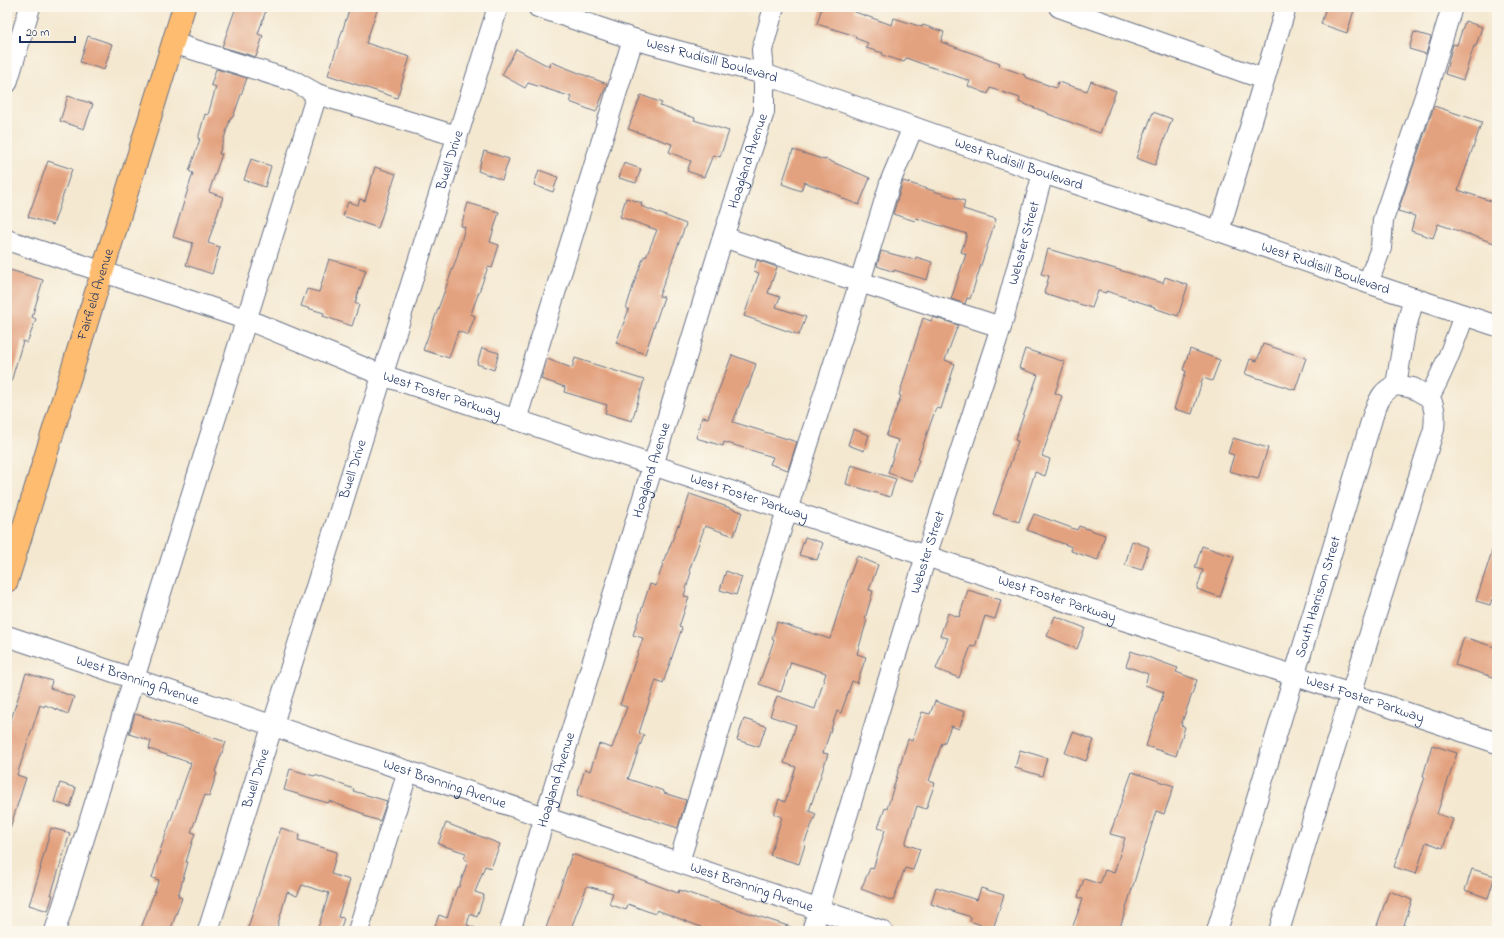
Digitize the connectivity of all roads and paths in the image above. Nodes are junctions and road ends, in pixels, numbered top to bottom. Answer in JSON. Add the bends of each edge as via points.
{"nodes":[{"id":1,"x":30,"y":7,"type":"edge"},
{"id":2,"x":184,"y":7,"type":"edge"},
{"id":3,"x":498,"y":7,"type":"edge"},
{"id":4,"x":538,"y":7,"type":"edge"},
{"id":5,"x":774,"y":7,"type":"edge"},
{"id":6,"x":1059,"y":7,"type":"edge"},
{"id":7,"x":1286,"y":7,"type":"edge"},
{"id":8,"x":1452,"y":7,"type":"edge"},
{"id":9,"x":633,"y":39,"type":"junction"},
{"id":10,"x":173,"y":43,"type":"junction"},
{"id":11,"x":764,"y":74,"type":"junction"},
{"id":12,"x":1264,"y":79,"type":"junction"},
{"id":13,"x":7,"y":83,"type":"edge"},
{"id":14,"x":317,"y":94,"type":"junction"},
{"id":15,"x":913,"y":127,"type":"junction"},
{"id":16,"x":457,"y":136,"type":"junction"},
{"id":17,"x":1043,"y":173,"type":"junction"},
{"id":18,"x":1219,"y":231,"type":"junction"},
{"id":19,"x":723,"y":237,"type":"junction"},
{"id":20,"x":7,"y":240,"type":"edge"},
{"id":21,"x":102,"y":272,"type":"junction"},
{"id":22,"x":860,"y":282,"type":"junction"},
{"id":23,"x":1368,"y":284,"type":"junction"},
{"id":24,"x":1414,"y":298,"type":"junction"},
{"id":25,"x":1464,"y":315,"type":"junction"},
{"id":26,"x":248,"y":320,"type":"junction"},
{"id":27,"x":1497,"y":326,"type":"edge"},
{"id":28,"x":1001,"y":327,"type":"junction"},
{"id":29,"x":382,"y":375,"type":"junction"},
{"id":30,"x":1396,"y":385,"type":"junction"},
{"id":31,"x":1429,"y":397,"type":"junction"},
{"id":32,"x":516,"y":420,"type":"junction"},
{"id":33,"x":654,"y":466,"type":"junction"},
{"id":34,"x":787,"y":510,"type":"junction"},
{"id":35,"x":926,"y":556,"type":"junction"},
{"id":36,"x":7,"y":581,"type":"edge"},
{"id":37,"x":7,"y":636,"type":"edge"},
{"id":38,"x":1294,"y":676,"type":"junction"},
{"id":39,"x":135,"y":680,"type":"junction"},
{"id":40,"x":1351,"y":694,"type":"junction"},
{"id":41,"x":272,"y":726,"type":"junction"},
{"id":42,"x":1497,"y":743,"type":"edge"},
{"id":43,"x":408,"y":771,"type":"junction"},
{"id":44,"x":545,"y":817,"type":"junction"},
{"id":45,"x":679,"y":862,"type":"junction"},
{"id":46,"x":818,"y":910,"type":"junction"},
{"id":47,"x":55,"y":931,"type":"edge"},
{"id":48,"x":208,"y":931,"type":"edge"},
{"id":49,"x":358,"y":931,"type":"edge"},
{"id":50,"x":510,"y":931,"type":"edge"},
{"id":51,"x":812,"y":931,"type":"edge"},
{"id":52,"x":882,"y":931,"type":"edge"},
{"id":53,"x":1217,"y":931,"type":"edge"},
{"id":54,"x":1279,"y":931,"type":"edge"}],
"edges":[{"from":1,"to":13,"type":"street"},
{"from":2,"to":10,"type":"main road","name":"Fairfield Avenue"},
{"from":3,"to":16,"type":"street","name":"Buell Drive"},
{"from":4,"to":9,"type":"street","name":"West Rudisill Boulevard"},
{"from":5,"to":11,"type":"street","name":"Hoagland Avenue","via":[[762,50]]},
{"from":6,"to":12,"type":"street"},
{"from":7,"to":12,"type":"street"},
{"from":8,"to":23,"type":"street","via":[[1383,220],[1381,248]]},
{"from":9,"to":11,"type":"street","name":"West Rudisill Boulevard"},
{"from":9,"to":32,"type":"street"},
{"from":10,"to":14,"type":"street","via":[[296,82]]},
{"from":10,"to":21,"type":"main road","name":"Fairfield Avenue"},
{"from":11,"to":15,"type":"street","name":"West Rudisill Boulevard"},
{"from":11,"to":19,"type":"street","name":"Hoagland Avenue","via":[[764,112]]},
{"from":12,"to":18,"type":"street"},
{"from":14,"to":16,"type":"street"},
{"from":14,"to":26,"type":"street"},
{"from":15,"to":17,"type":"street","name":"West Rudisill Boulevard"},
{"from":15,"to":22,"type":"street","via":[[891,180]]},
{"from":16,"to":29,"type":"street","name":"Buell Drive"},
{"from":17,"to":18,"type":"street","name":"West Rudisill Boulevard"},
{"from":17,"to":28,"type":"street","name":"Webster Street"},
{"from":18,"to":23,"type":"street","name":"West Rudisill Boulevard"},
{"from":19,"to":22,"type":"street"},
{"from":19,"to":33,"type":"street","name":"Hoagland Avenue"},
{"from":20,"to":21,"type":"street","name":"West Foster Parkway"},
{"from":21,"to":26,"type":"street","name":"West Foster Parkway"},
{"from":21,"to":36,"type":"main road","name":"Fairfield Avenue"},
{"from":22,"to":28,"type":"street"},
{"from":22,"to":34,"type":"street"},
{"from":23,"to":24,"type":"street","name":"West Rudisill Boulevard"},
{"from":24,"to":25,"type":"street","name":"West Rudisill Boulevard"},
{"from":24,"to":30,"type":"street","via":[[1405,331]]},
{"from":25,"to":27,"type":"street","name":"West Rudisill Boulevard"},
{"from":25,"to":31,"type":"street","via":[[1453,347]]},
{"from":26,"to":29,"type":"street","name":"West Foster Parkway"},
{"from":26,"to":39,"type":"street"},
{"from":28,"to":35,"type":"street","name":"Webster Street"},
{"from":29,"to":32,"type":"street","name":"West Foster Parkway"},
{"from":29,"to":41,"type":"street","name":"Buell Drive"},
{"from":30,"to":31,"type":"street","via":[[1414,388]]},
{"from":30,"to":38,"type":"street","name":"South Harrison Street","via":[[1381,396],[1374,412]]},
{"from":31,"to":40,"type":"street","via":[[1434,409],[1434,429]]},
{"from":32,"to":33,"type":"street","name":"West Foster Parkway"},
{"from":33,"to":34,"type":"street","name":"West Foster Parkway"},
{"from":33,"to":44,"type":"street","name":"Hoagland Avenue"},
{"from":34,"to":35,"type":"street","name":"West Foster Parkway"},
{"from":34,"to":45,"type":"street"},
{"from":35,"to":38,"type":"street","name":"West Foster Parkway"},
{"from":35,"to":46,"type":"street","name":"Webster Street"},
{"from":37,"to":39,"type":"street","name":"West Branning Avenue"},
{"from":38,"to":40,"type":"street","name":"West Foster Parkway"},
{"from":38,"to":53,"type":"street","name":"South Harrison Street"},
{"from":39,"to":41,"type":"street","name":"West Branning Avenue"},
{"from":39,"to":47,"type":"street"},
{"from":40,"to":42,"type":"street","name":"West Foster Parkway"},
{"from":40,"to":54,"type":"street"},
{"from":41,"to":43,"type":"street","name":"West Branning Avenue"},
{"from":41,"to":48,"type":"street","name":"Buell Drive"},
{"from":43,"to":44,"type":"street","name":"West Branning Avenue"},
{"from":43,"to":49,"type":"street"},
{"from":44,"to":45,"type":"street","name":"West Branning Avenue"},
{"from":44,"to":50,"type":"street","name":"Hoagland Avenue"},
{"from":45,"to":46,"type":"street","name":"West Branning Avenue"},
{"from":46,"to":51,"type":"street","name":"Webster Street"},
{"from":46,"to":52,"type":"street","name":"West Branning Avenue"}]}
